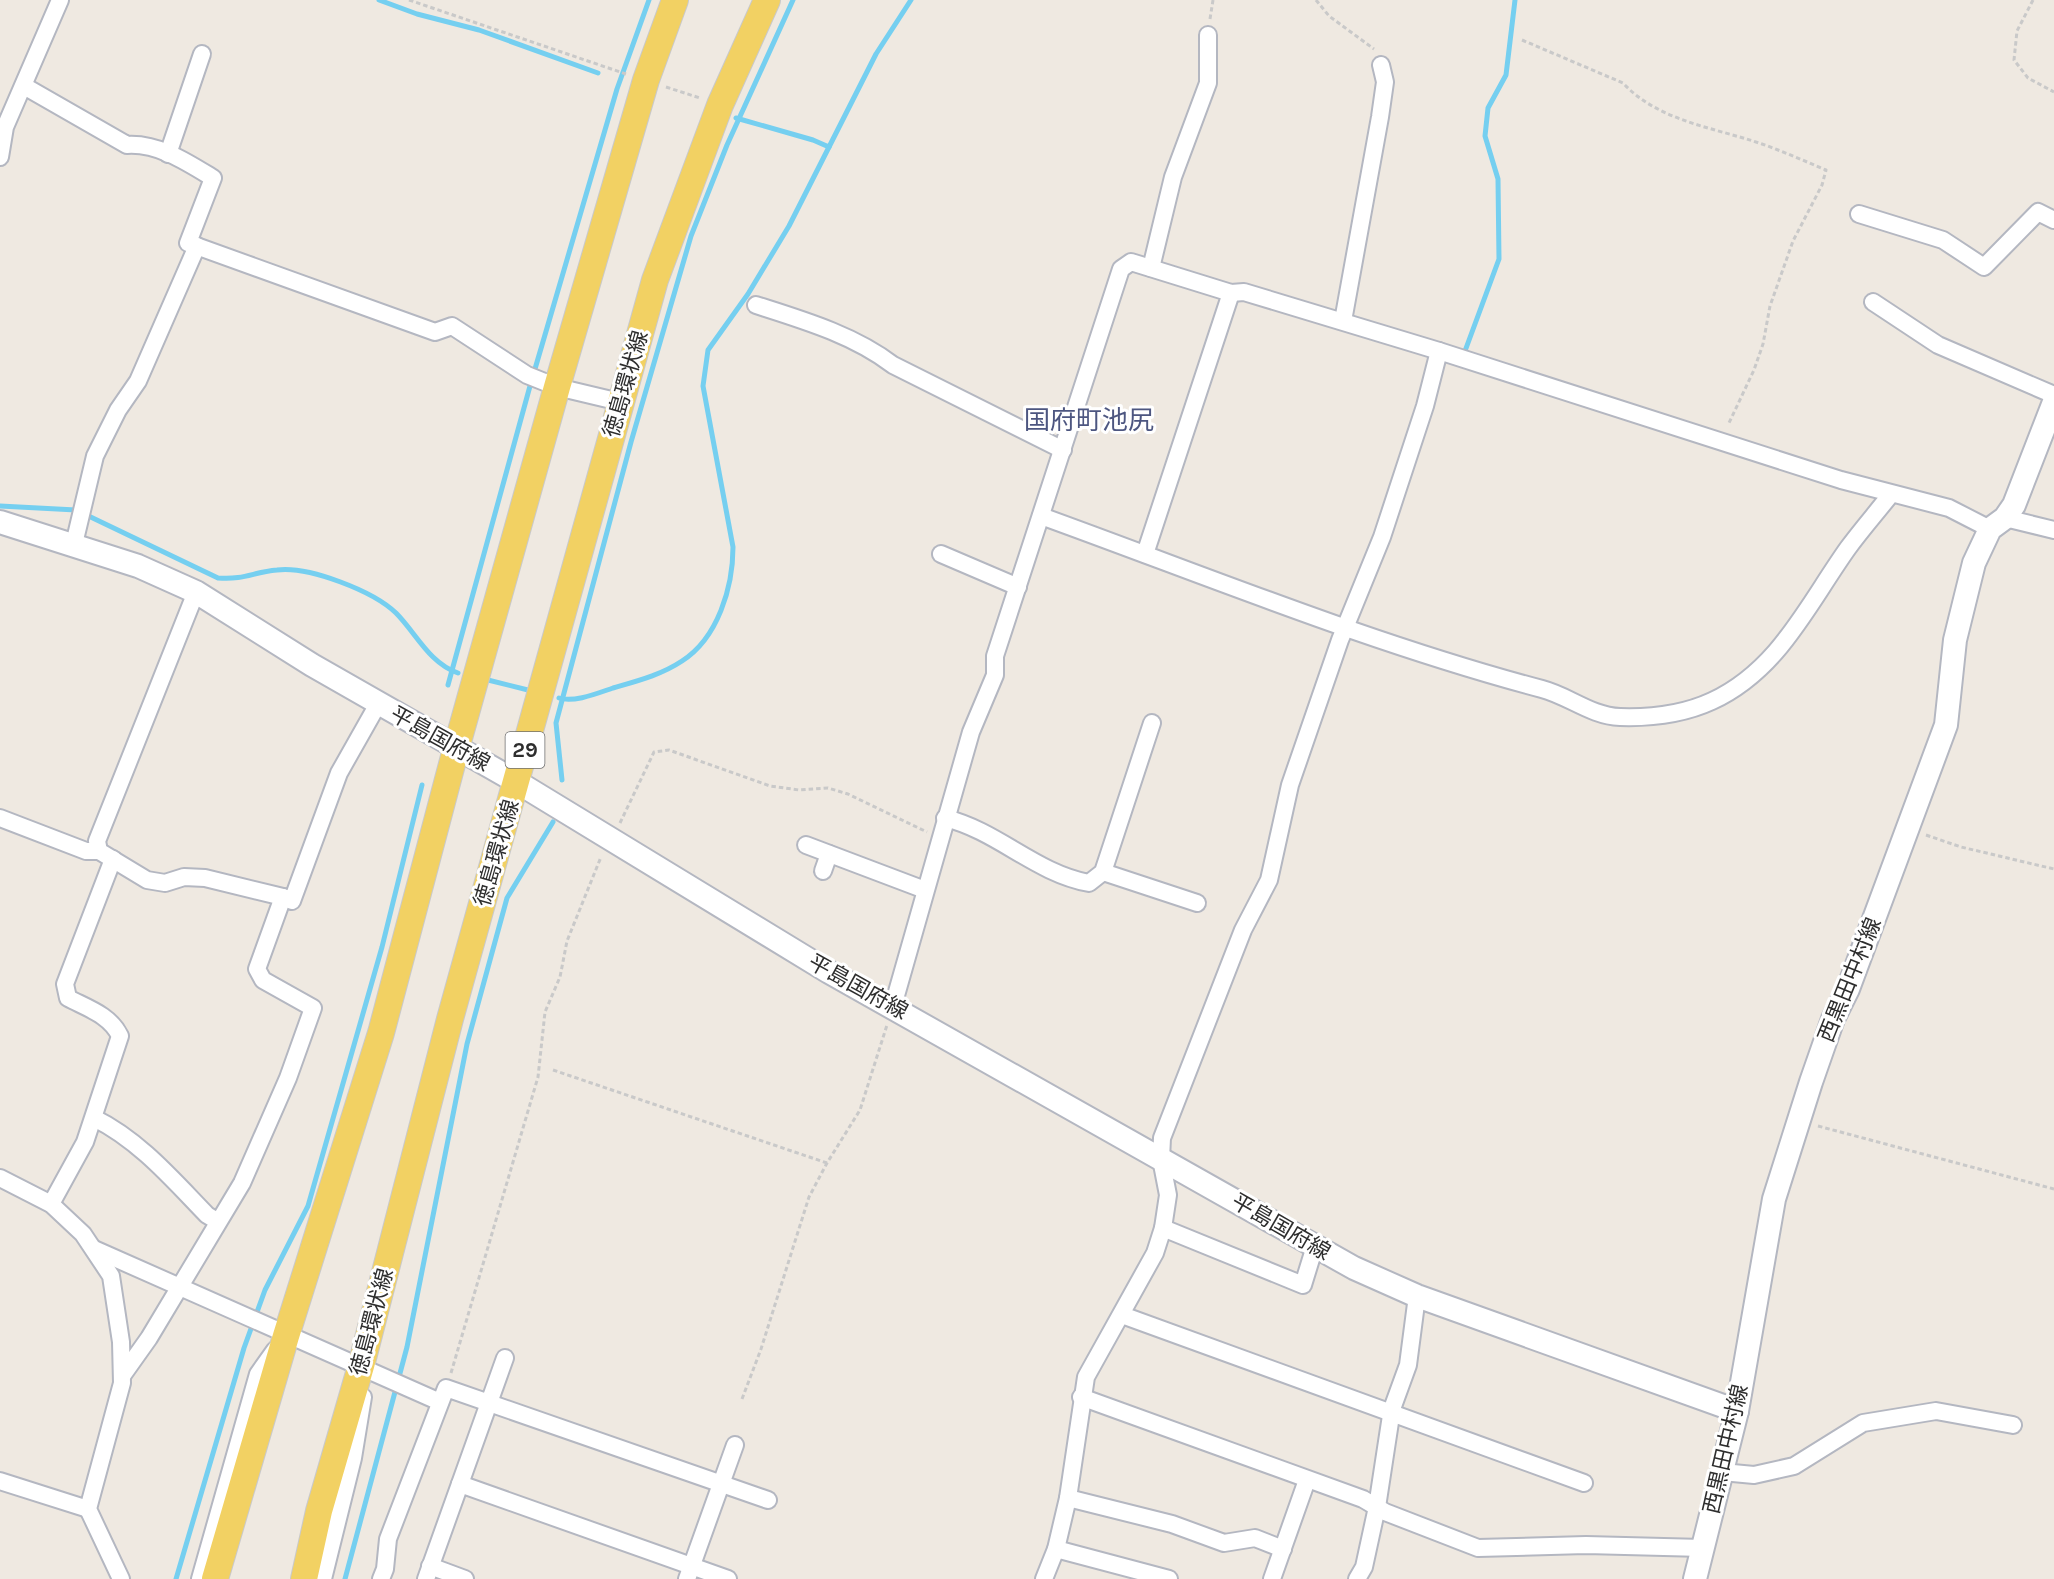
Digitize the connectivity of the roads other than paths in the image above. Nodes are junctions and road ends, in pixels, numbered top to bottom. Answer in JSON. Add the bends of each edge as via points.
{"nodes":[{"id":1,"x":60,"y":0,"type":"edge"},
{"id":2,"x":675,"y":0,"type":"edge"},
{"id":3,"x":767,"y":0,"type":"edge"},
{"id":4,"x":1208,"y":35,"type":"dead end"},
{"id":5,"x":202,"y":54,"type":"dead end"},
{"id":6,"x":1381,"y":64,"type":"road end"},
{"id":7,"x":24,"y":86,"type":"junction"},
{"id":8,"x":168,"y":154,"type":"junction"},
{"id":9,"x":0,"y":157,"type":"edge"},
{"id":10,"x":1858,"y":214,"type":"dead end"},
{"id":11,"x":2054,"y":220,"type":"edge"},
{"id":12,"x":197,"y":246,"type":"junction"},
{"id":13,"x":1151,"y":268,"type":"junction"},
{"id":14,"x":1231,"y":293,"type":"junction"},
{"id":15,"x":1873,"y":302,"type":"dead end"},
{"id":16,"x":756,"y":305,"type":"dead end"},
{"id":17,"x":1343,"y":321,"type":"junction"},
{"id":18,"x":1439,"y":351,"type":"junction"},
{"id":19,"x":540,"y":380,"type":"junction"},
{"id":20,"x":2054,"y":395,"type":"edge"},
{"id":21,"x":620,"y":402,"type":"junction"},
{"id":22,"x":2054,"y":402,"type":"edge"},
{"id":23,"x":1063,"y":450,"type":"junction"},
{"id":24,"x":1891,"y":494,"type":"junction"},
{"id":25,"x":1041,"y":516,"type":"junction"},
{"id":26,"x":0,"y":522,"type":"edge"},
{"id":27,"x":1997,"y":523,"type":"junction"},
{"id":28,"x":2054,"y":530,"type":"edge"},
{"id":29,"x":74,"y":544,"type":"junction"},
{"id":30,"x":941,"y":554,"type":"dead end"},
{"id":31,"x":1146,"y":554,"type":"junction"},
{"id":32,"x":1018,"y":587,"type":"junction"},
{"id":33,"x":196,"y":592,"type":"junction"},
{"id":34,"x":1346,"y":627,"type":"junction"},
{"id":35,"x":378,"y":704,"type":"junction"},
{"id":36,"x":1152,"y":723,"type":"dead end"},
{"id":37,"x":456,"y":749,"type":"junction"},
{"id":38,"x":517,"y":782,"type":"junction"},
{"id":39,"x":0,"y":818,"type":"edge"},
{"id":40,"x":945,"y":818,"type":"junction"},
{"id":41,"x":806,"y":845,"type":"dead end"},
{"id":42,"x":829,"y":854,"type":"junction"},
{"id":43,"x":106,"y":855,"type":"junction"},
{"id":44,"x":823,"y":871,"type":"dead end"},
{"id":45,"x":1103,"y":872,"type":"junction"},
{"id":46,"x":925,"y":890,"type":"junction"},
{"id":47,"x":283,"y":897,"type":"junction"},
{"id":48,"x":1197,"y":903,"type":"dead end"},
{"id":49,"x":893,"y":1006,"type":"junction"},
{"id":50,"x":94,"y":1118,"type":"junction"},
{"id":51,"x":1161,"y":1159,"type":"junction"},
{"id":52,"x":0,"y":1178,"type":"edge"},
{"id":53,"x":51,"y":1204,"type":"junction"},
{"id":54,"x":217,"y":1221,"type":"junction"},
{"id":55,"x":1163,"y":1228,"type":"junction"},
{"id":56,"x":1315,"y":1246,"type":"junction"},
{"id":57,"x":93,"y":1248,"type":"junction"},
{"id":58,"x":177,"y":1288,"type":"junction"},
{"id":59,"x":1417,"y":1296,"type":"junction"},
{"id":60,"x":1122,"y":1315,"type":"junction"},
{"id":61,"x":286,"y":1336,"type":"junction"},
{"id":62,"x":505,"y":1358,"type":"dead end"},
{"id":63,"x":361,"y":1366,"type":"junction"},
{"id":64,"x":122,"y":1376,"type":"junction"},
{"id":65,"x":443,"y":1395,"type":"junction"},
{"id":66,"x":1081,"y":1397,"type":"junction"},
{"id":67,"x":489,"y":1402,"type":"junction"},
{"id":68,"x":1737,"y":1411,"type":"junction"},
{"id":69,"x":1391,"y":1414,"type":"junction"},
{"id":70,"x":2013,"y":1425,"type":"dead end"},
{"id":71,"x":735,"y":1446,"type":"dead end"},
{"id":72,"x":1722,"y":1472,"type":"junction"},
{"id":73,"x":1307,"y":1480,"type":"junction"},
{"id":74,"x":0,"y":1481,"type":"edge"},
{"id":75,"x":1584,"y":1483,"type":"dead end"},
{"id":76,"x":460,"y":1484,"type":"junction"},
{"id":77,"x":722,"y":1484,"type":"junction"},
{"id":78,"x":1068,"y":1498,"type":"junction"},
{"id":79,"x":768,"y":1500,"type":"dead end"},
{"id":80,"x":1377,"y":1507,"type":"junction"},
{"id":81,"x":88,"y":1509,"type":"junction"},
{"id":82,"x":1703,"y":1548,"type":"junction"},
{"id":83,"x":1056,"y":1549,"type":"junction"},
{"id":84,"x":1283,"y":1549,"type":"junction"},
{"id":85,"x":690,"y":1572,"type":"edge"},
{"id":86,"x":428,"y":1573,"type":"edge"},
{"id":87,"x":121,"y":1579,"type":"edge"},
{"id":88,"x":200,"y":1579,"type":"edge"},
{"id":89,"x":215,"y":1579,"type":"edge"},
{"id":90,"x":304,"y":1579,"type":"edge"},
{"id":91,"x":323,"y":1579,"type":"edge"},
{"id":92,"x":381,"y":1579,"type":"edge"},
{"id":93,"x":465,"y":1579,"type":"edge"},
{"id":94,"x":728,"y":1579,"type":"edge"},
{"id":95,"x":1044,"y":1579,"type":"edge"},
{"id":96,"x":1169,"y":1579,"type":"edge"},
{"id":97,"x":1272,"y":1579,"type":"edge"},
{"id":98,"x":1357,"y":1579,"type":"edge"},
{"id":99,"x":1695,"y":1579,"type":"edge"}],
"edges":[{"from":1,"to":7,"type":"street"},
{"from":2,"to":19,"type":"main road","via":[[637,78]]},
{"from":3,"to":21,"type":"main road","name":"徳島環状線","number":"29","via":[[720,105],[658,270]]},
{"from":4,"to":13,"type":"street","via":[[1208,83],[1173,177]]},
{"from":5,"to":8,"type":"street"},
{"from":6,"to":17,"type":"street","via":[[1385,82],[1380,117]]},
{"from":7,"to":8,"type":"street","via":[[127,145],[145,144]]},
{"from":7,"to":9,"type":"street","via":[[5,127]]},
{"from":8,"to":12,"type":"street","via":[[213,178],[188,243]]},
{"from":10,"to":11,"type":"street","via":[[1943,240],[1984,267],[2038,212]]},
{"from":12,"to":19,"type":"street","via":[[435,332],[452,326]]},
{"from":12,"to":29,"type":"street","via":[[138,381],[95,456]]},
{"from":13,"to":14,"type":"street"},
{"from":13,"to":23,"type":"street","via":[[1131,262],[1121,269]]},
{"from":14,"to":17,"type":"street","via":[[1244,292]]},
{"from":14,"to":31,"type":"street"},
{"from":15,"to":20,"type":"street","via":[[1938,345]]},
{"from":16,"to":23,"type":"street","via":[[872,350],[893,365]]},
{"from":17,"to":18,"type":"street"},
{"from":18,"to":24,"type":"street"},
{"from":18,"to":34,"type":"street","via":[[1382,537]]},
{"from":19,"to":21,"type":"street"},
{"from":19,"to":37,"type":"main road"},
{"from":21,"to":38,"type":"main road","name":"徳島環状線","number":"29"},
{"from":22,"to":27,"type":"main road","name":"西黒田中村線","via":[[2017,498]]},
{"from":23,"to":25,"type":"street"},
{"from":24,"to":27,"type":"street"},
{"from":24,"to":34,"type":"street","via":[[1849,547],[1780,650],[1755,674],[1714,700],[1681,713],[1619,717],[1584,709],[1551,691],[1456,666]]},
{"from":25,"to":31,"type":"street"},
{"from":25,"to":32,"type":"street"},
{"from":26,"to":29,"type":"main road","name":"平島国府線"},
{"from":27,"to":28,"type":"street"},
{"from":27,"to":68,"type":"main road","name":"西黒田中村線","via":[[1974,563],[1954,640],[1946,725],[1848,989],[1833,1019],[1774,1199]]},
{"from":29,"to":33,"type":"main road","name":"平島国府線"},
{"from":30,"to":32,"type":"street"},
{"from":31,"to":34,"type":"street"},
{"from":32,"to":40,"type":"street","via":[[995,656],[994,675],[971,732]]},
{"from":33,"to":35,"type":"main road","name":"平島国府線"},
{"from":33,"to":43,"type":"street","via":[[97,841]]},
{"from":34,"to":51,"type":"street","via":[[1290,785],[1269,880],[1243,930],[1176,1100],[1162,1138]]},
{"from":35,"to":37,"type":"main road","name":"平島国府線"},
{"from":35,"to":47,"type":"street","via":[[339,773],[292,901]]},
{"from":36,"to":45,"type":"street"},
{"from":37,"to":38,"type":"main road","name":"平島国府線"},
{"from":37,"to":61,"type":"main road","via":[[381,1034]]},
{"from":38,"to":49,"type":"main road","name":"平島国府線","via":[[829,972]]},
{"from":38,"to":63,"type":"main road","name":"徳島環状線","number":"29","via":[[447,1030]]},
{"from":39,"to":43,"type":"street"},
{"from":40,"to":45,"type":"street","via":[[989,834],[1034,864],[1069,879],[1089,883]]},
{"from":40,"to":46,"type":"street"},
{"from":41,"to":42,"type":"street"},
{"from":42,"to":44,"type":"street"},
{"from":42,"to":46,"type":"street"},
{"from":43,"to":47,"type":"street","via":[[147,880],[165,883],[184,877],[205,878]]},
{"from":43,"to":50,"type":"street","via":[[64,984],[68,998],[103,1016],[115,1025],[120,1036]]},
{"from":45,"to":48,"type":"street"},
{"from":46,"to":49,"type":"street"},
{"from":47,"to":54,"type":"street","via":[[257,969],[263,980],[313,1008],[288,1078],[242,1184]]},
{"from":49,"to":51,"type":"main road","name":"平島国府線"},
{"from":50,"to":53,"type":"street"},
{"from":50,"to":54,"type":"street","via":[[160,1166]]},
{"from":51,"to":55,"type":"street","via":[[1168,1195]]},
{"from":51,"to":56,"type":"main road","name":"平島国府線"},
{"from":52,"to":53,"type":"street"},
{"from":53,"to":57,"type":"street"},
{"from":54,"to":58,"type":"street"},
{"from":55,"to":56,"type":"street","via":[[1303,1285]]},
{"from":55,"to":60,"type":"street","via":[[1155,1253]]},
{"from":56,"to":59,"type":"main road","name":"平島国府線"},
{"from":57,"to":58,"type":"street"},
{"from":57,"to":64,"type":"street","via":[[111,1276]]},
{"from":58,"to":61,"type":"street"},
{"from":58,"to":64,"type":"street"},
{"from":59,"to":68,"type":"main road","name":"平島国府線"},
{"from":59,"to":69,"type":"street","via":[[1408,1365]]},
{"from":60,"to":66,"type":"street","via":[[1086,1377]]},
{"from":60,"to":69,"type":"street"},
{"from":61,"to":63,"type":"street"},
{"from":61,"to":88,"type":"street","via":[[258,1374]]},
{"from":61,"to":89,"type":"main road"},
{"from":62,"to":67,"type":"street"},
{"from":63,"to":65,"type":"street","via":[[396,1382]]},
{"from":63,"to":90,"type":"main road","name":"徳島環状線","number":"29","via":[[319,1511]]},
{"from":63,"to":91,"type":"street","via":[[363,1392],[353,1458]]},
{"from":64,"to":81,"type":"street"},
{"from":65,"to":67,"type":"street"},
{"from":65,"to":92,"type":"street","via":[[388,1539],[386,1569]]},
{"from":66,"to":73,"type":"street"},
{"from":66,"to":78,"type":"street"},
{"from":67,"to":76,"type":"street"},
{"from":67,"to":77,"type":"street"},
{"from":68,"to":72,"type":"main road","name":"西黒田中村線"},
{"from":69,"to":75,"type":"street"},
{"from":69,"to":80,"type":"street"},
{"from":70,"to":72,"type":"street","via":[[1936,1411],[1863,1423],[1794,1466],[1754,1475]]},
{"from":71,"to":77,"type":"street"},
{"from":72,"to":82,"type":"main road","name":"西黒田中村線"},
{"from":73,"to":80,"type":"street"},
{"from":73,"to":84,"type":"street"},
{"from":74,"to":81,"type":"street"},
{"from":76,"to":85,"type":"street"},
{"from":76,"to":86,"type":"street"},
{"from":77,"to":79,"type":"street"},
{"from":77,"to":85,"type":"street"},
{"from":78,"to":83,"type":"street"},
{"from":78,"to":84,"type":"street","via":[[1172,1524],[1224,1543],[1255,1538]]},
{"from":80,"to":82,"type":"street","via":[[1478,1548]]},
{"from":80,"to":98,"type":"street","via":[[1364,1567]]},
{"from":81,"to":87,"type":"street"},
{"from":82,"to":99,"type":"main road","name":"西黒田中村線"},
{"from":83,"to":95,"type":"street"},
{"from":83,"to":96,"type":"street"},
{"from":84,"to":97,"type":"street"},
{"from":85,"to":94,"type":"street"},
{"from":86,"to":93,"type":"street"}]}
